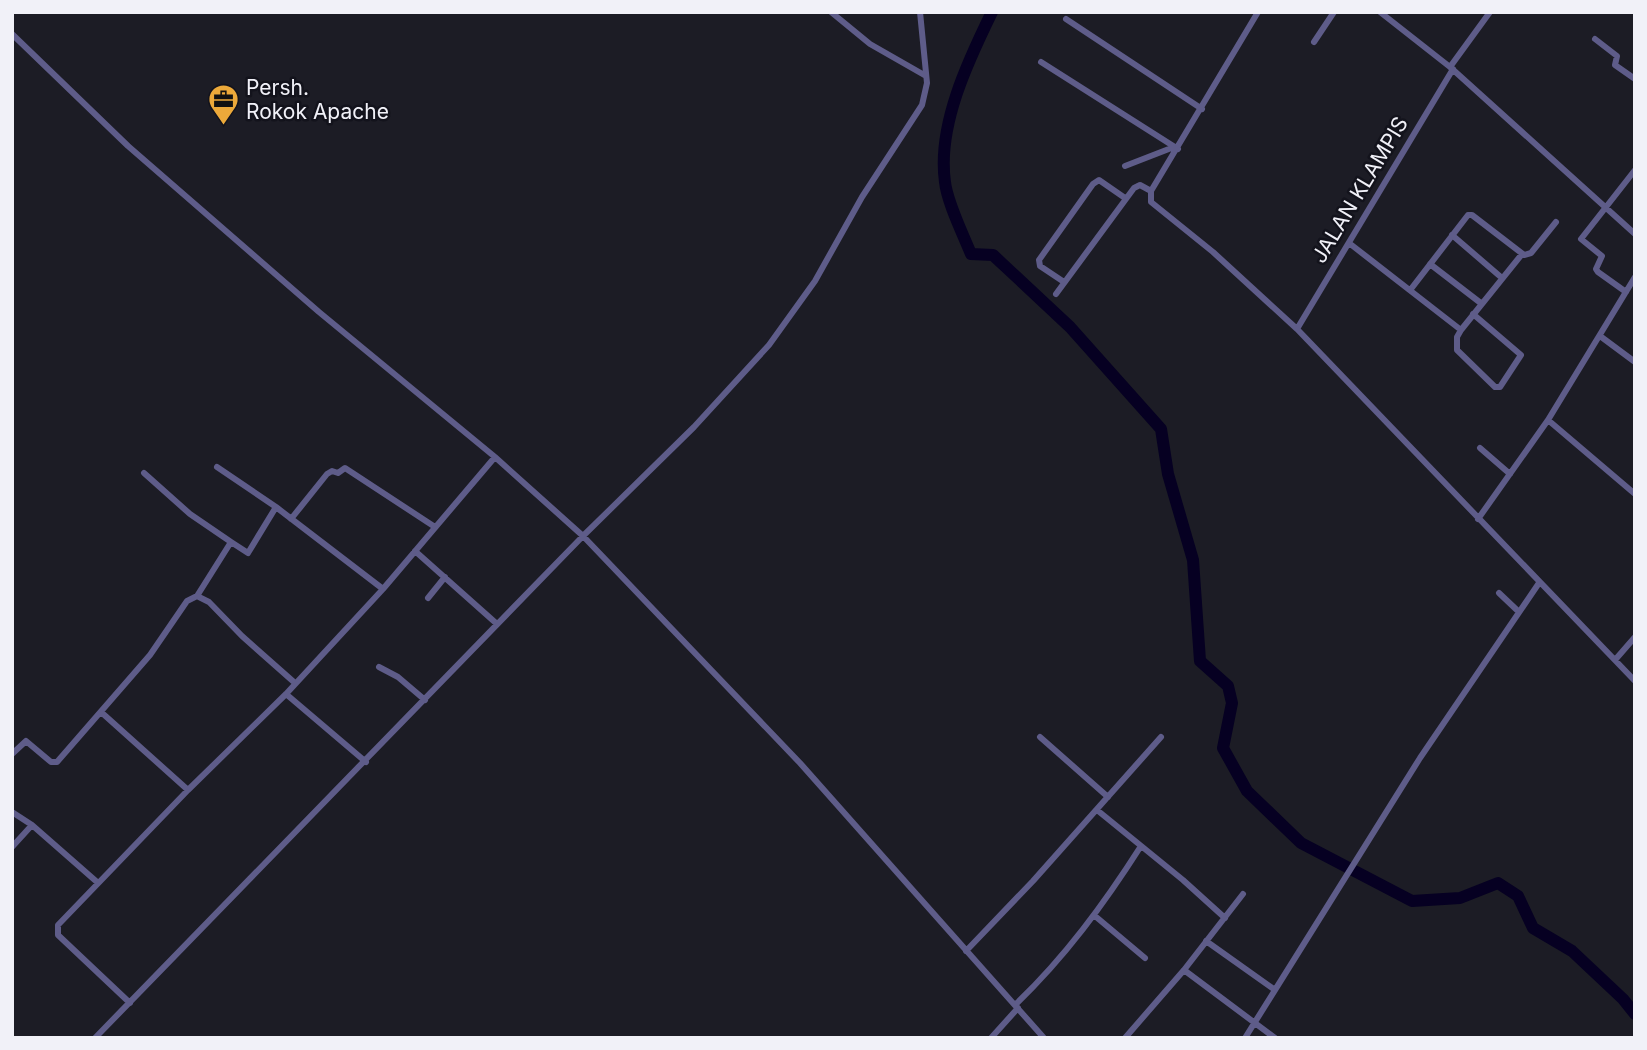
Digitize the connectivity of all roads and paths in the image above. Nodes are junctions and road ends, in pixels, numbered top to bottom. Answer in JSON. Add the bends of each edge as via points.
{"nodes":[{"id":1,"x":831,"y":12,"type":"edge"},
{"id":2,"x":920,"y":12,"type":"edge"},
{"id":3,"x":1258,"y":12,"type":"edge"},
{"id":4,"x":1334,"y":12,"type":"edge"},
{"id":5,"x":1380,"y":12,"type":"edge"},
{"id":6,"x":1487,"y":13,"type":"edge"},
{"id":7,"x":1066,"y":19,"type":"dead end"},
{"id":8,"x":12,"y":34,"type":"edge"},
{"id":9,"x":1595,"y":39,"type":"dead end"},
{"id":10,"x":1314,"y":42,"type":"dead end"},
{"id":11,"x":1041,"y":62,"type":"dead end"},
{"id":12,"x":1452,"y":68,"type":"junction"},
{"id":13,"x":926,"y":76,"type":"junction"},
{"id":14,"x":1635,"y":79,"type":"edge"},
{"id":15,"x":1202,"y":109,"type":"junction"},
{"id":16,"x":1176,"y":148,"type":"junction"},
{"id":17,"x":1125,"y":166,"type":"dead end"},
{"id":18,"x":1635,"y":170,"type":"edge"},
{"id":19,"x":1626,"y":181,"type":"junction"},
{"id":20,"x":1635,"y":187,"type":"edge"},
{"id":21,"x":1151,"y":191,"type":"junction"},
{"id":22,"x":1125,"y":198,"type":"junction"},
{"id":23,"x":1605,"y":208,"type":"junction"},
{"id":24,"x":1556,"y":222,"type":"dead end"},
{"id":25,"x":1635,"y":234,"type":"edge"},
{"id":26,"x":1452,"y":236,"type":"junction"},
{"id":27,"x":1349,"y":243,"type":"junction"},
{"id":28,"x":1522,"y":254,"type":"junction"},
{"id":29,"x":1430,"y":264,"type":"junction"},
{"id":30,"x":1635,"y":277,"type":"edge"},
{"id":31,"x":1502,"y":278,"type":"junction"},
{"id":32,"x":1064,"y":282,"type":"junction"},
{"id":33,"x":1411,"y":289,"type":"junction"},
{"id":34,"x":1626,"y":292,"type":"junction"},
{"id":35,"x":1056,"y":294,"type":"dead end"},
{"id":36,"x":1482,"y":304,"type":"junction"},
{"id":37,"x":1473,"y":314,"type":"junction"},
{"id":38,"x":1297,"y":329,"type":"junction"},
{"id":39,"x":1461,"y":330,"type":"junction"},
{"id":40,"x":1600,"y":337,"type":"junction"},
{"id":41,"x":1635,"y":362,"type":"edge"},
{"id":42,"x":1548,"y":420,"type":"junction"},
{"id":43,"x":1480,"y":448,"type":"dead end"},
{"id":44,"x":495,"y":457,"type":"junction"},
{"id":45,"x":217,"y":467,"type":"dead end"},
{"id":46,"x":144,"y":473,"type":"dead end"},
{"id":47,"x":1510,"y":474,"type":"junction"},
{"id":48,"x":1635,"y":494,"type":"edge"},
{"id":49,"x":276,"y":507,"type":"junction"},
{"id":50,"x":291,"y":519,"type":"junction"},
{"id":51,"x":1478,"y":519,"type":"junction"},
{"id":52,"x":435,"y":527,"type":"junction"},
{"id":53,"x":583,"y":536,"type":"junction"},
{"id":54,"x":231,"y":542,"type":"junction"},
{"id":55,"x":415,"y":551,"type":"junction"},
{"id":56,"x":445,"y":577,"type":"junction"},
{"id":57,"x":1539,"y":583,"type":"junction"},
{"id":58,"x":383,"y":589,"type":"junction"},
{"id":59,"x":1499,"y":593,"type":"dead end"},
{"id":60,"x":197,"y":596,"type":"junction"},
{"id":61,"x":428,"y":598,"type":"dead end"},
{"id":62,"x":1519,"y":612,"type":"junction"},
{"id":63,"x":497,"y":624,"type":"junction"},
{"id":64,"x":1635,"y":637,"type":"edge"},
{"id":65,"x":1615,"y":660,"type":"junction"},
{"id":66,"x":379,"y":667,"type":"dead end"},
{"id":67,"x":1635,"y":681,"type":"edge"},
{"id":68,"x":295,"y":683,"type":"junction"},
{"id":69,"x":286,"y":694,"type":"junction"},
{"id":70,"x":425,"y":700,"type":"junction"},
{"id":71,"x":101,"y":712,"type":"junction"},
{"id":72,"x":1040,"y":737,"type":"dead end"},
{"id":73,"x":1161,"y":737,"type":"dead end"},
{"id":74,"x":12,"y":754,"type":"edge"},
{"id":75,"x":366,"y":762,"type":"junction"},
{"id":76,"x":188,"y":790,"type":"junction"},
{"id":77,"x":1108,"y":797,"type":"junction"},
{"id":78,"x":1097,"y":810,"type":"junction"},
{"id":79,"x":12,"y":812,"type":"edge"},
{"id":80,"x":32,"y":825,"type":"junction"},
{"id":81,"x":1141,"y":846,"type":"junction"},
{"id":82,"x":12,"y":847,"type":"edge"},
{"id":83,"x":97,"y":882,"type":"junction"},
{"id":84,"x":1243,"y":894,"type":"dead end"},
{"id":85,"x":1095,"y":916,"type":"junction"},
{"id":86,"x":1225,"y":918,"type":"junction"},
{"id":87,"x":1206,"y":941,"type":"junction"},
{"id":88,"x":966,"y":951,"type":"junction"},
{"id":89,"x":1145,"y":958,"type":"dead end"},
{"id":90,"x":1184,"y":970,"type":"junction"},
{"id":91,"x":1275,"y":990,"type":"junction"},
{"id":92,"x":130,"y":1003,"type":"junction"},
{"id":93,"x":1016,"y":1007,"type":"junction"},
{"id":94,"x":1255,"y":1021,"type":"junction"},
{"id":95,"x":95,"y":1038,"type":"edge"},
{"id":96,"x":991,"y":1038,"type":"edge"},
{"id":97,"x":1044,"y":1038,"type":"edge"},
{"id":98,"x":1125,"y":1038,"type":"edge"},
{"id":99,"x":1245,"y":1038,"type":"edge"},
{"id":100,"x":1275,"y":1038,"type":"edge"}],
"edges":[{"from":1,"to":13,"type":"street","via":[[870,44]]},
{"from":2,"to":13,"type":"street"},
{"from":3,"to":15,"type":"street"},
{"from":4,"to":10,"type":"street"},
{"from":5,"to":12,"type":"street"},
{"from":6,"to":12,"type":"street","name":"JALAN KLAMPIS"},
{"from":7,"to":15,"type":"street"},
{"from":8,"to":44,"type":"street","via":[[128,146]]},
{"from":9,"to":14,"type":"street","via":[[1617,56],[1615,65]]},
{"from":11,"to":16,"type":"street"},
{"from":12,"to":23,"type":"street"},
{"from":12,"to":27,"type":"street","name":"JALAN KLAMPIS"},
{"from":13,"to":53,"type":"street","via":[[922,105],[788,320],[694,427]]},
{"from":15,"to":16,"type":"street"},
{"from":16,"to":17,"type":"street"},
{"from":16,"to":21,"type":"street"},
{"from":18,"to":19,"type":"street"},
{"from":19,"to":20,"type":"street"},
{"from":19,"to":23,"type":"street"},
{"from":21,"to":22,"type":"street","via":[[1138,185]]},
{"from":21,"to":38,"type":"street","via":[[1151,202]]},
{"from":22,"to":32,"type":"street"},
{"from":22,"to":32,"type":"street","via":[[1099,180],[1093,184],[1038,262]]},
{"from":23,"to":25,"type":"street"},
{"from":23,"to":34,"type":"street","via":[[1581,239],[1602,256],[1598,272]]},
{"from":24,"to":28,"type":"street","via":[[1531,253]]},
{"from":26,"to":28,"type":"street","via":[[1470,214]]},
{"from":26,"to":29,"type":"street"},
{"from":26,"to":31,"type":"street"},
{"from":27,"to":33,"type":"street"},
{"from":27,"to":38,"type":"street","name":"JALAN KLAMPIS"},
{"from":28,"to":31,"type":"street"},
{"from":29,"to":33,"type":"street"},
{"from":29,"to":36,"type":"street"},
{"from":30,"to":34,"type":"street"},
{"from":31,"to":36,"type":"street"},
{"from":32,"to":35,"type":"street"},
{"from":33,"to":39,"type":"street"},
{"from":34,"to":40,"type":"street"},
{"from":36,"to":37,"type":"street"},
{"from":37,"to":39,"type":"street"},
{"from":37,"to":39,"type":"street","via":[[1521,355],[1501,386],[1495,387],[1457,350]]},
{"from":38,"to":51,"type":"street"},
{"from":40,"to":41,"type":"street"},
{"from":40,"to":42,"type":"street"},
{"from":42,"to":47,"type":"street"},
{"from":42,"to":48,"type":"street"},
{"from":43,"to":47,"type":"street"},
{"from":44,"to":52,"type":"street"},
{"from":44,"to":53,"type":"street"},
{"from":45,"to":49,"type":"street"},
{"from":46,"to":54,"type":"street","via":[[190,514]]},
{"from":47,"to":51,"type":"street"},
{"from":49,"to":50,"type":"street"},
{"from":49,"to":54,"type":"street","via":[[248,553]]},
{"from":50,"to":52,"type":"street","via":[[327,474],[345,468]]},
{"from":50,"to":58,"type":"street"},
{"from":51,"to":57,"type":"street"},
{"from":52,"to":55,"type":"street"},
{"from":53,"to":63,"type":"street"},
{"from":53,"to":88,"type":"street","via":[[800,762]]},
{"from":54,"to":60,"type":"street"},
{"from":55,"to":56,"type":"street"},
{"from":55,"to":58,"type":"street"},
{"from":56,"to":61,"type":"street"},
{"from":56,"to":63,"type":"street"},
{"from":57,"to":62,"type":"street"},
{"from":57,"to":65,"type":"street"},
{"from":58,"to":68,"type":"street"},
{"from":59,"to":62,"type":"street"},
{"from":60,"to":68,"type":"street"},
{"from":60,"to":71,"type":"street","via":[[187,601],[150,655]]},
{"from":62,"to":91,"type":"street","via":[[1420,758]]},
{"from":63,"to":70,"type":"street"},
{"from":64,"to":65,"type":"street"},
{"from":65,"to":67,"type":"street"},
{"from":66,"to":70,"type":"street"},
{"from":68,"to":69,"type":"street"},
{"from":69,"to":75,"type":"street"},
{"from":69,"to":76,"type":"street"},
{"from":70,"to":75,"type":"street"},
{"from":71,"to":74,"type":"street","via":[[54,763],[29,741]]},
{"from":71,"to":76,"type":"street"},
{"from":72,"to":77,"type":"street"},
{"from":73,"to":77,"type":"street"},
{"from":75,"to":92,"type":"street"},
{"from":76,"to":83,"type":"street"},
{"from":77,"to":78,"type":"street"},
{"from":78,"to":81,"type":"street"},
{"from":78,"to":88,"type":"street"},
{"from":79,"to":80,"type":"street"},
{"from":80,"to":82,"type":"street"},
{"from":80,"to":83,"type":"street"},
{"from":81,"to":85,"type":"street"},
{"from":81,"to":86,"type":"street"},
{"from":83,"to":92,"type":"street","via":[[56,930]]},
{"from":84,"to":86,"type":"street"},
{"from":85,"to":89,"type":"street"},
{"from":85,"to":93,"type":"street"},
{"from":86,"to":87,"type":"street"},
{"from":87,"to":90,"type":"street"},
{"from":87,"to":91,"type":"street"},
{"from":88,"to":93,"type":"street"},
{"from":90,"to":94,"type":"street"},
{"from":90,"to":98,"type":"street"},
{"from":91,"to":94,"type":"street"},
{"from":92,"to":95,"type":"street"},
{"from":93,"to":96,"type":"street"},
{"from":93,"to":97,"type":"street"},
{"from":94,"to":99,"type":"street"},
{"from":94,"to":100,"type":"street"}]}
